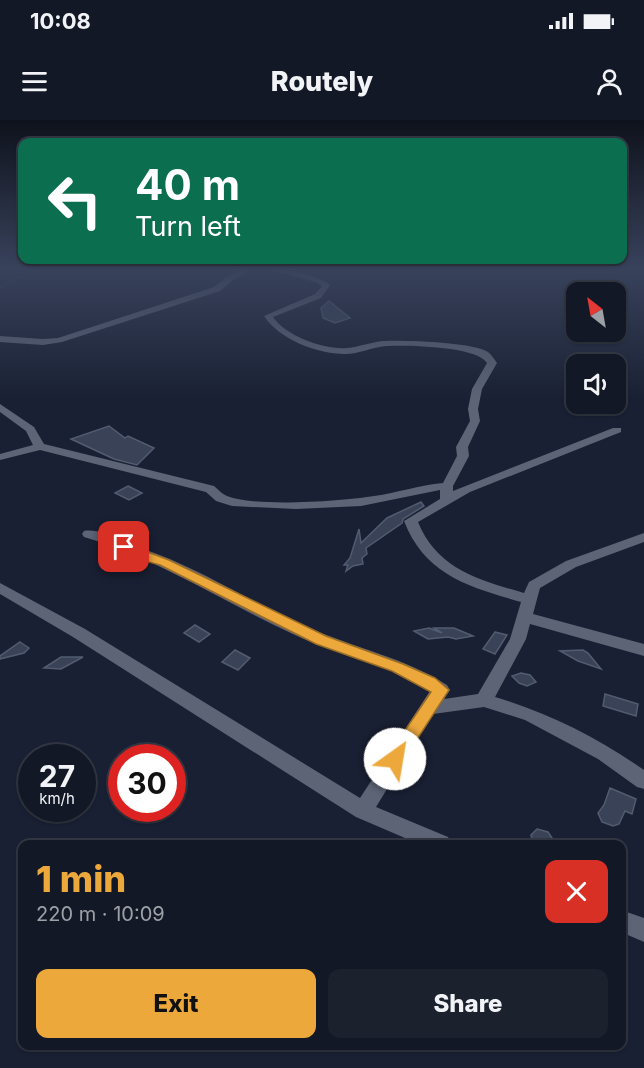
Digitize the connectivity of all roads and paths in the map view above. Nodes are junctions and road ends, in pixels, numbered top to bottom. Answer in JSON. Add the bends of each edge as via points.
{"nodes":[{"id":1,"x":151,"y":311,"type":"edge"},
{"id":2,"x":280,"y":311,"type":"edge"},
{"id":3,"x":0,"y":339,"type":"edge"},
{"id":4,"x":0,"y":407,"type":"edge"},
{"id":5,"x":616,"y":430,"type":"dead end"},
{"id":6,"x":40,"y":447,"type":"junction"},
{"id":7,"x":0,"y":457,"type":"edge"},
{"id":8,"x":447,"y":486,"type":"junction"},
{"id":9,"x":446,"y":501,"type":"junction"},
{"id":10,"x":89,"y":534,"type":"dead end"},
{"id":11,"x":644,"y":537,"type":"edge"},
{"id":12,"x":0,"y":588,"type":"edge"},
{"id":13,"x":529,"y":599,"type":"junction"},
{"id":14,"x":525,"y":617,"type":"junction"},
{"id":15,"x":644,"y":650,"type":"edge"},
{"id":16,"x":484,"y":700,"type":"junction"},
{"id":17,"x":428,"y":708,"type":"junction"},
{"id":18,"x":644,"y":781,"type":"edge"},
{"id":19,"x":363,"y":811,"type":"junction"},
{"id":20,"x":432,"y":840,"type":"edge"},
{"id":21,"x":626,"y":923,"type":"edge"},
{"id":22,"x":644,"y":930,"type":"edge"}],
"edges":[{"from":1,"to":3,"type":"street","via":[[77,336],[43,342]]},
{"from":2,"to":8,"type":"street","via":[[268,316],[273,325],[299,339],[338,350],[392,344],[468,350],[488,356],[492,363],[475,395],[475,421]]},
{"from":4,"to":6,"type":"street","via":[[30,429]]},
{"from":5,"to":9,"type":"street","via":[[466,489]]},
{"from":6,"to":7,"type":"street"},
{"from":6,"to":8,"type":"street","via":[[210,489],[233,502],[306,505],[363,501]]},
{"from":8,"to":9,"type":"street"},
{"from":9,"to":13,"type":"street","via":[[411,521],[427,554],[444,568],[482,585]]},
{"from":10,"to":17,"type":"street","via":[[165,562],[321,640],[430,682],[441,690]]},
{"from":11,"to":13,"type":"street","via":[[571,564],[534,585]]},
{"from":12,"to":19,"type":"street","via":[[79,633]]},
{"from":13,"to":14,"type":"street"},
{"from":14,"to":15,"type":"street"},
{"from":14,"to":16,"type":"street","via":[[518,639]]},
{"from":16,"to":17,"type":"street"},
{"from":16,"to":18,"type":"street","via":[[531,715],[573,736]]},
{"from":17,"to":19,"type":"street"},
{"from":19,"to":20,"type":"street"},
{"from":21,"to":22,"type":"street"}]}
